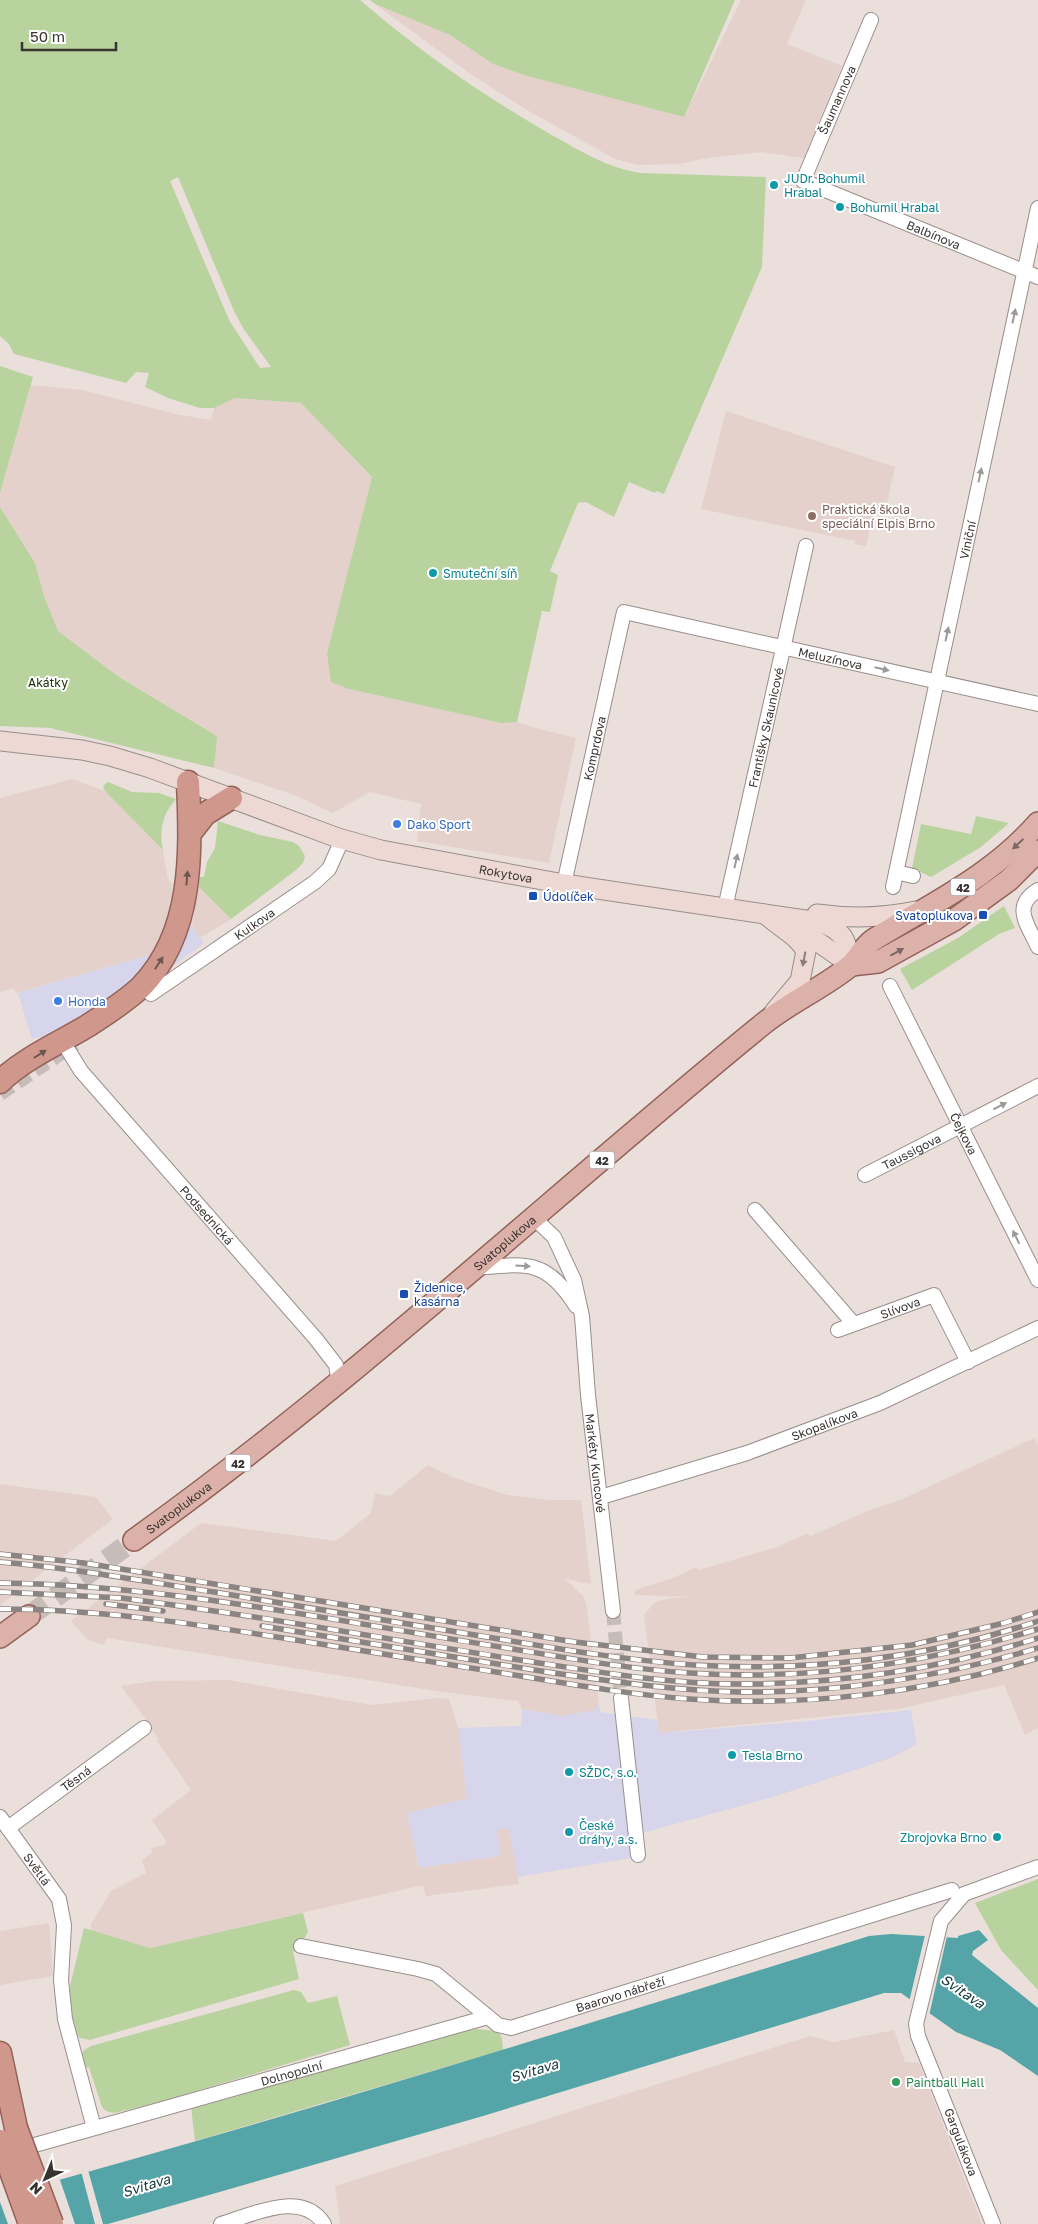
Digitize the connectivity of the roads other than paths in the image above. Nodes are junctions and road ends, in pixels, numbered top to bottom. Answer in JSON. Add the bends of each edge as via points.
{"nodes":[{"id":1,"x":871,"y":20,"type":"dead end"},
{"id":2,"x":803,"y":181,"type":"joint"},
{"id":3,"x":1038,"y":208,"type":"edge"},
{"id":4,"x":1023,"y":270,"type":"junction"},
{"id":5,"x":1038,"y":276,"type":"edge"},
{"id":6,"x":806,"y":546,"type":"dead end"},
{"id":7,"x":624,"y":612,"type":"joint"},
{"id":8,"x":783,"y":647,"type":"junction"},
{"id":9,"x":937,"y":682,"type":"junction"},
{"id":10,"x":1038,"y":704,"type":"edge"},
{"id":11,"x":0,"y":741,"type":"edge"},
{"id":12,"x":188,"y":782,"type":"junction"},
{"id":13,"x":231,"y":798,"type":"junction"},
{"id":14,"x":1038,"y":823,"type":"edge"},
{"id":15,"x":190,"y":832,"type":"junction"},
{"id":16,"x":340,"y":839,"type":"junction"},
{"id":17,"x":1038,"y":851,"type":"edge"},
{"id":18,"x":896,"y":872,"type":"junction"},
{"id":19,"x":913,"y":876,"type":"dead end"},
{"id":20,"x":564,"y":884,"type":"junction"},
{"id":21,"x":893,"y":887,"type":"dead end"},
{"id":22,"x":1038,"y":890,"type":"edge"},
{"id":23,"x":725,"y":908,"type":"junction"},
{"id":24,"x":927,"y":909,"type":"junction"},
{"id":25,"x":764,"y":913,"type":"junction"},
{"id":26,"x":1038,"y":947,"type":"edge"},
{"id":27,"x":851,"y":965,"type":"junction"},
{"id":28,"x":890,"y":986,"type":"dead end"},
{"id":29,"x":151,"y":994,"type":"dead end"},
{"id":30,"x":766,"y":1021,"type":"junction"},
{"id":31,"x":68,"y":1050,"type":"dead end"},
{"id":32,"x":0,"y":1082,"type":"edge"},
{"id":33,"x":1038,"y":1086,"type":"edge"},
{"id":34,"x":961,"y":1126,"type":"junction"},
{"id":35,"x":865,"y":1175,"type":"dead end"},
{"id":36,"x":755,"y":1210,"type":"dead end"},
{"id":37,"x":533,"y":1218,"type":"junction"},
{"id":38,"x":474,"y":1268,"type":"junction"},
{"id":39,"x":1038,"y":1280,"type":"edge"},
{"id":40,"x":582,"y":1316,"type":"junction"},
{"id":41,"x":853,"y":1323,"type":"junction"},
{"id":42,"x":1038,"y":1328,"type":"edge"},
{"id":43,"x":838,"y":1330,"type":"dead end"},
{"id":44,"x":968,"y":1362,"type":"junction"},
{"id":45,"x":339,"y":1382,"type":"junction"},
{"id":46,"x":601,"y":1497,"type":"junction"},
{"id":47,"x":134,"y":1540,"type":"tunnel mouth"},
{"id":48,"x":613,"y":1611,"type":"tunnel mouth"},
{"id":49,"x":30,"y":1616,"type":"tunnel mouth"},
{"id":50,"x":0,"y":1637,"type":"edge"},
{"id":51,"x":621,"y":1698,"type":"tunnel mouth"},
{"id":52,"x":144,"y":1728,"type":"dead end"},
{"id":53,"x":4,"y":1822,"type":"edge"},
{"id":54,"x":638,"y":1855,"type":"dead end"},
{"id":55,"x":1038,"y":1867,"type":"edge"},
{"id":56,"x":958,"y":1892,"type":"junction"},
{"id":57,"x":301,"y":1946,"type":"dead end"},
{"id":58,"x":488,"y":2017,"type":"junction"},
{"id":59,"x":0,"y":2053,"type":"edge"},
{"id":60,"x":0,"y":2094,"type":"edge"},
{"id":61,"x":94,"y":2128,"type":"junction"},
{"id":62,"x":8,"y":2134,"type":"edge"},
{"id":63,"x":0,"y":2155,"type":"edge"},
{"id":64,"x":321,"y":2219,"type":"edge"},
{"id":65,"x":30,"y":2224,"type":"edge"},
{"id":66,"x":52,"y":2224,"type":"edge"},
{"id":67,"x":221,"y":2224,"type":"edge"},
{"id":68,"x":992,"y":2224,"type":"edge"}],
"edges":[{"from":1,"to":2,"type":"street","name":"Šaumannova"},
{"from":2,"to":4,"type":"street","name":"Balbínova"},
{"from":3,"to":4,"type":"street","name":"Viniční"},
{"from":4,"to":5,"type":"street","name":"Balbínova"},
{"from":9,"to":4,"type":"street","name":"Viniční","one_way":true},
{"from":6,"to":8,"type":"street","name":"Františky Skaunicové"},
{"from":7,"to":8,"type":"street","name":"Meluzínova"},
{"from":7,"to":20,"type":"street","name":"Komprdova"},
{"from":8,"to":9,"type":"street","name":"Meluzínova","one_way":true},
{"from":23,"to":8,"type":"street","name":"Františky Skaunicové","one_way":true},
{"from":9,"to":10,"type":"street","name":"Meluzínova"},
{"from":9,"to":18,"type":"street","name":"Viniční"},
{"from":11,"to":12,"type":"main road","name":"Rokytova","via":[[100,754]]},
{"from":12,"to":13,"type":"main road","name":"Rokytova"},
{"from":12,"to":15,"type":"highway"},
{"from":13,"to":15,"type":"highway","via":[[205,814]]},
{"from":13,"to":16,"type":"main road","name":"Rokytova"},
{"from":14,"to":24,"type":"main road","name":"Svatoplukova","number":"42","one_way":true,"via":[[997,863]]},
{"from":32,"to":15,"type":"highway","one_way":true,"via":[[131,996],[160,963],[178,925],[185,896]]},
{"from":16,"to":20,"type":"main road","name":"Rokytova","via":[[416,857]]},
{"from":16,"to":29,"type":"street","name":"Kulkova","via":[[330,868],[315,882]]},
{"from":27,"to":17,"type":"main road","name":"Svatoplukova","number":"42","one_way":true,"via":[[878,962],[954,920],[1009,880]]},
{"from":18,"to":19,"type":"street"},
{"from":18,"to":21,"type":"street","name":"Viniční"},
{"from":20,"to":23,"type":"main road","name":"Rokytova"},
{"from":22,"to":26,"type":"street","via":[[1028,896],[1023,905],[1023,915]]},
{"from":23,"to":25,"type":"main road","name":"Rokytova"},
{"from":24,"to":25,"type":"main road","via":[[861,919],[778,908]]},
{"from":24,"to":27,"type":"main road","name":"Svatoplukova","number":"42","via":[[869,943]]},
{"from":25,"to":27,"type":"main road","via":[[833,926],[848,944]]},
{"from":25,"to":30,"type":"main road","one_way":true,"via":[[793,934],[806,951],[800,980]]},
{"from":27,"to":30,"type":"main road","name":"Svatoplukova","number":"42"},
{"from":28,"to":34,"type":"street","name":"Čejkova"},
{"from":30,"to":37,"type":"main road","name":"Svatoplukova","number":"42"},
{"from":31,"to":45,"type":"street","name":"Podsednická","via":[[81,1070],[316,1339],[336,1365]]},
{"from":34,"to":33,"type":"street","name":"Taussigova","one_way":true},
{"from":34,"to":35,"type":"street","name":"Taussigova"},
{"from":39,"to":34,"type":"street","name":"Čejkova","one_way":true},
{"from":36,"to":41,"type":"street"},
{"from":37,"to":38,"type":"main road","name":"Svatoplukova","number":"42"},
{"from":37,"to":40,"type":"street","name":"Markéty Kuncové","via":[[554,1237],[574,1280]]},
{"from":38,"to":40,"type":"street","name":"Markéty Kuncové","one_way":true,"via":[[526,1264],[545,1271],[559,1282]]},
{"from":38,"to":45,"type":"main road","name":"Svatoplukova","number":"42"},
{"from":40,"to":46,"type":"street","name":"Markéty Kuncové"},
{"from":41,"to":43,"type":"street","name":"Slívova"},
{"from":41,"to":44,"type":"street","name":"Slívova","via":[[934,1295]]},
{"from":42,"to":44,"type":"street","name":"Skopalíkova"},
{"from":44,"to":46,"type":"street","name":"Skopalíkova","via":[[880,1403],[756,1450]]},
{"from":45,"to":47,"type":"main road","name":"Svatoplukova","number":"42"},
{"from":46,"to":48,"type":"street","name":"Markéty Kuncové"},
{"from":49,"to":50,"type":"main road"},
{"from":51,"to":54,"type":"street"},
{"from":52,"to":53,"type":"street","name":"Těsná"},
{"from":53,"to":61,"type":"street","name":"Světlá","via":[[59,1899],[64,1925],[61,1980],[66,2019]]},
{"from":55,"to":56,"type":"street","name":"Baarovo nábřeží"},
{"from":56,"to":58,"type":"street","name":"Baarovo nábřeží","via":[[511,2028],[498,2025]]},
{"from":56,"to":68,"type":"street","name":"Gargulákova","via":[[941,1921],[916,2024]]},
{"from":57,"to":58,"type":"street","name":"Baarovo nábřeží","via":[[436,1974]]},
{"from":58,"to":61,"type":"street","name":"Dolnopolní"},
{"from":59,"to":62,"type":"highway"},
{"from":60,"to":62,"type":"highway"},
{"from":61,"to":63,"type":"street","name":"Dolnopolní"},
{"from":62,"to":65,"type":"highway","bridge":true},
{"from":62,"to":66,"type":"highway","bridge":true},
{"from":64,"to":67,"type":"street","via":[[302,2206],[286,2206]]}]}
